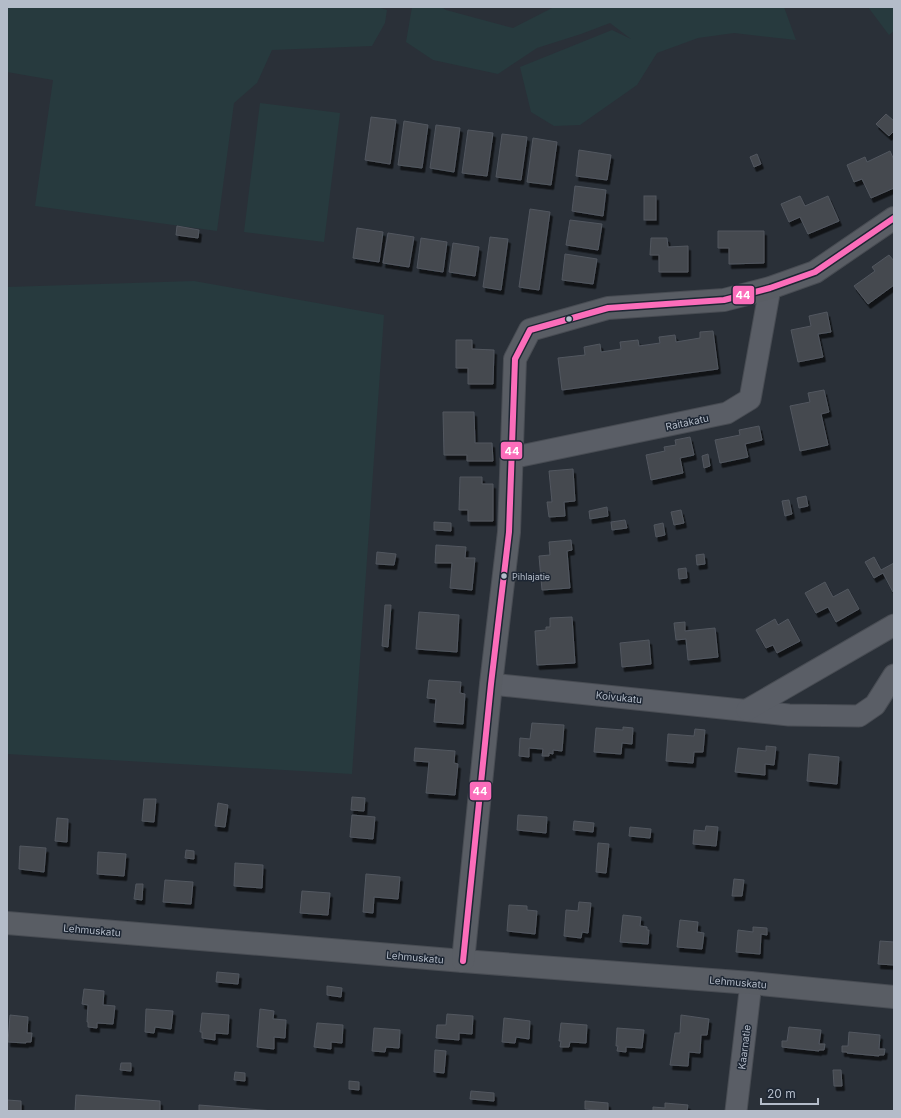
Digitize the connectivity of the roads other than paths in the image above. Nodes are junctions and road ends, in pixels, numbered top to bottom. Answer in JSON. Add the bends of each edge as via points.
{"nodes":[{"id":1,"x":894,"y":218,"type":"edge"},
{"id":2,"x":770,"y":288,"type":"junction"},
{"id":3,"x":511,"y":458,"type":"junction"},
{"id":4,"x":894,"y":625,"type":"edge"},
{"id":5,"x":894,"y":674,"type":"edge"},
{"id":6,"x":491,"y":684,"type":"junction"},
{"id":7,"x":747,"y":710,"type":"junction"},
{"id":8,"x":7,"y":922,"type":"edge"},
{"id":9,"x":463,"y":961,"type":"junction"},
{"id":10,"x":751,"y":983,"type":"junction"},
{"id":11,"x":894,"y":997,"type":"edge"},
{"id":12,"x":736,"y":1111,"type":"edge"}],
"edges":[{"from":1,"to":2,"type":"street","via":[[815,272]]},
{"from":2,"to":3,"type":"street","name":"Raitakatu","via":[[750,399],[727,413]]},
{"from":2,"to":3,"type":"street","via":[[724,300],[608,308],[530,330],[515,359]]},
{"from":3,"to":6,"type":"street","via":[[508,532]]},
{"from":4,"to":7,"type":"street"},
{"from":5,"to":7,"type":"street","name":"Koivukatu","via":[[875,705],[859,716],[789,715]]},
{"from":6,"to":7,"type":"street","name":"Koivukatu"},
{"from":6,"to":9,"type":"street"},
{"from":8,"to":9,"type":"street","name":"Lehmuskatu"},
{"from":9,"to":10,"type":"street","name":"Lehmuskatu"},
{"from":10,"to":11,"type":"street","name":"Lehmuskatu"},
{"from":10,"to":12,"type":"street","name":"Kaarnatie"}]}
